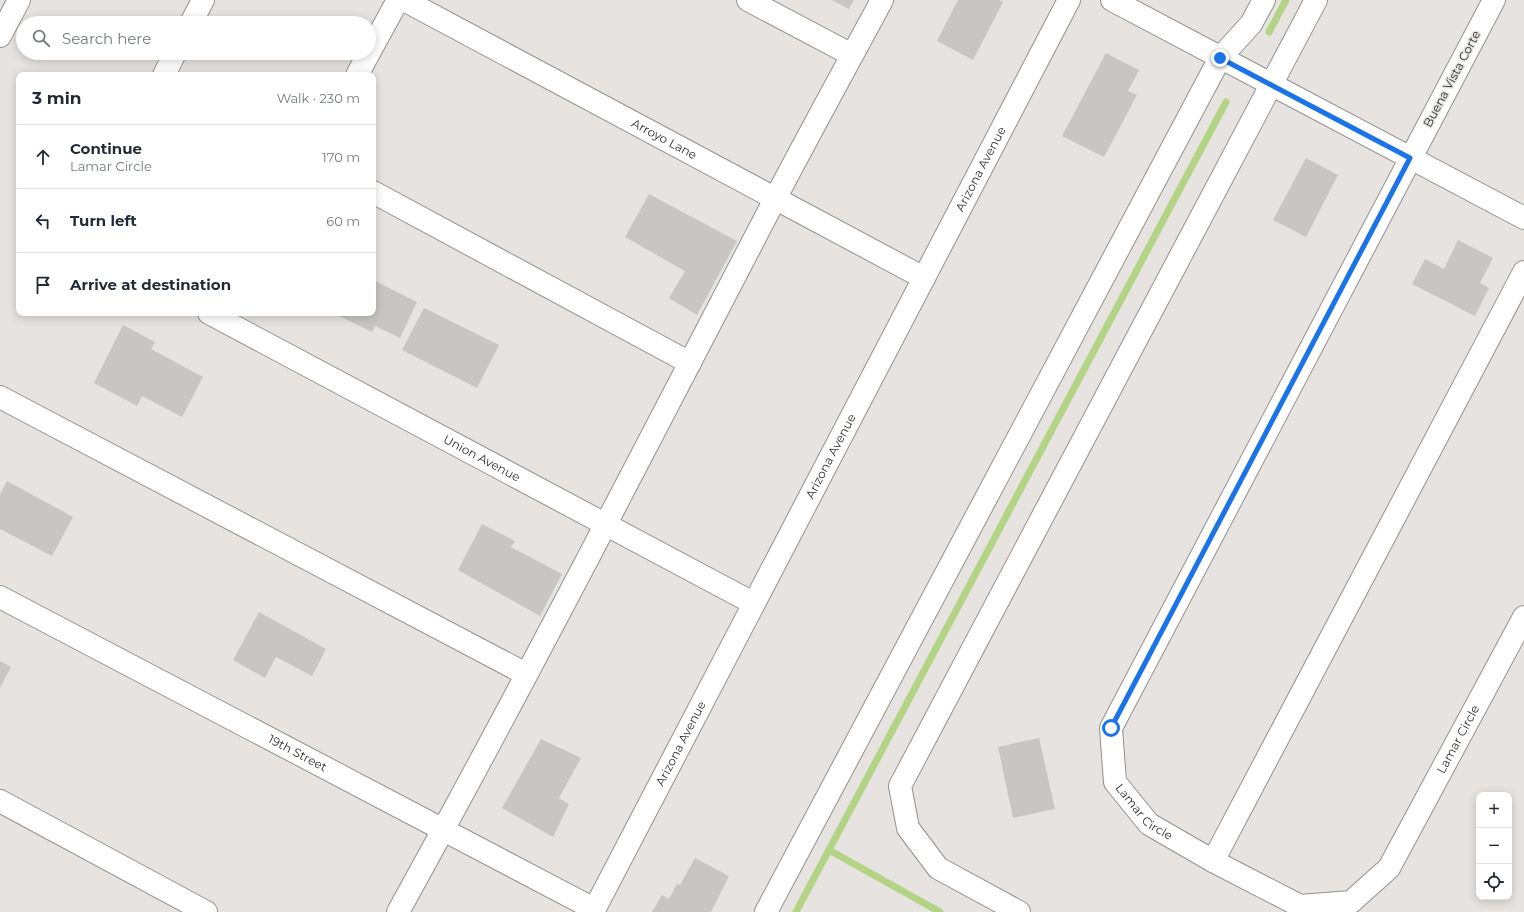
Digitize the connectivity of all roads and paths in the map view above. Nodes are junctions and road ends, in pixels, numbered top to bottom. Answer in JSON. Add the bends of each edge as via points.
{"nodes":[{"id":1,"x":19,"y":0,"type":"edge"},
{"id":2,"x":203,"y":0,"type":"edge"},
{"id":3,"x":398,"y":0,"type":"edge"},
{"id":4,"x":404,"y":0,"type":"edge"},
{"id":5,"x":748,"y":0,"type":"edge"},
{"id":6,"x":882,"y":0,"type":"edge"},
{"id":7,"x":1069,"y":0,"type":"edge"},
{"id":8,"x":1112,"y":0,"type":"edge"},
{"id":9,"x":1264,"y":0,"type":"edge"},
{"id":10,"x":1316,"y":0,"type":"edge"},
{"id":11,"x":1494,"y":0,"type":"edge"},
{"id":12,"x":195,"y":16,"type":"edge"},
{"id":13,"x":0,"y":36,"type":"edge"},
{"id":14,"x":376,"y":40,"type":"edge"},
{"id":15,"x":852,"y":55,"type":"junction"},
{"id":16,"x":1220,"y":58,"type":"junction"},
{"id":17,"x":172,"y":60,"type":"edge"},
{"id":18,"x":365,"y":60,"type":"edge"},
{"id":19,"x":166,"y":72,"type":"edge"},
{"id":20,"x":359,"y":72,"type":"edge"},
{"id":21,"x":1271,"y":85,"type":"junction"},
{"id":22,"x":1410,"y":158,"type":"junction"},
{"id":23,"x":376,"y":194,"type":"edge"},
{"id":24,"x":775,"y":199,"type":"junction"},
{"id":25,"x":1524,"y":218,"type":"edge"},
{"id":26,"x":1524,"y":272,"type":"edge"},
{"id":27,"x":924,"y":278,"type":"junction"},
{"id":28,"x":216,"y":316,"type":"edge"},
{"id":29,"x":690,"y":363,"type":"junction"},
{"id":30,"x":0,"y":397,"type":"edge"},
{"id":31,"x":606,"y":525,"type":"junction"},
{"id":32,"x":0,"y":597,"type":"edge"},
{"id":33,"x":753,"y":603,"type":"junction"},
{"id":34,"x":1524,"y":616,"type":"edge"},
{"id":35,"x":526,"y":674,"type":"junction"},
{"id":36,"x":0,"y":802,"type":"edge"},
{"id":37,"x":444,"y":830,"type":"junction"},
{"id":38,"x":1213,"y":860,"type":"junction"},
{"id":39,"x":593,"y":910,"type":"edge"},
{"id":40,"x":206,"y":912,"type":"edge"},
{"id":41,"x":398,"y":912,"type":"edge"},
{"id":42,"x":766,"y":912,"type":"edge"},
{"id":43,"x":1020,"y":912,"type":"edge"}],
"edges":[{"from":1,"to":13,"type":"street"},
{"from":2,"to":12,"type":"street"},
{"from":3,"to":14,"type":"street"},
{"from":4,"to":24,"type":"street","name":"Arroyo Lane"},
{"from":5,"to":15,"type":"street"},
{"from":6,"to":15,"type":"street"},
{"from":7,"to":27,"type":"street","name":"Arizona Avenue"},
{"from":8,"to":16,"type":"street"},
{"from":9,"to":16,"type":"street","via":[[1251,24]]},
{"from":10,"to":21,"type":"street"},
{"from":11,"to":22,"type":"street","name":"Buena Vista Corte"},
{"from":15,"to":24,"type":"street"},
{"from":16,"to":21,"type":"street"},
{"from":16,"to":42,"type":"street"},
{"from":17,"to":19,"type":"street"},
{"from":18,"to":20,"type":"street"},
{"from":21,"to":22,"type":"street"},
{"from":21,"to":43,"type":"street","via":[[900,786],[908,828],[938,868]]},
{"from":22,"to":25,"type":"street"},
{"from":22,"to":38,"type":"street","name":"Lamar Circle","via":[[1111,728],[1115,782],[1149,824]]},
{"from":23,"to":29,"type":"street"},
{"from":24,"to":27,"type":"street","name":"Arroyo Lane"},
{"from":24,"to":29,"type":"street"},
{"from":26,"to":38,"type":"street"},
{"from":27,"to":33,"type":"street","name":"Arizona Avenue"},
{"from":28,"to":31,"type":"street","name":"Union Avenue"},
{"from":29,"to":31,"type":"street"},
{"from":30,"to":35,"type":"street"},
{"from":31,"to":33,"type":"street","name":"Union Avenue"},
{"from":31,"to":35,"type":"street"},
{"from":32,"to":37,"type":"street","name":"19th Street"},
{"from":33,"to":39,"type":"street","name":"Arizona Avenue"},
{"from":34,"to":38,"type":"street","name":"Lamar Circle","via":[[1389,868],[1350,902],[1300,906]]},
{"from":35,"to":37,"type":"street"},
{"from":36,"to":40,"type":"street"},
{"from":37,"to":39,"type":"street","name":"19th Street"},
{"from":37,"to":41,"type":"street"}]}
